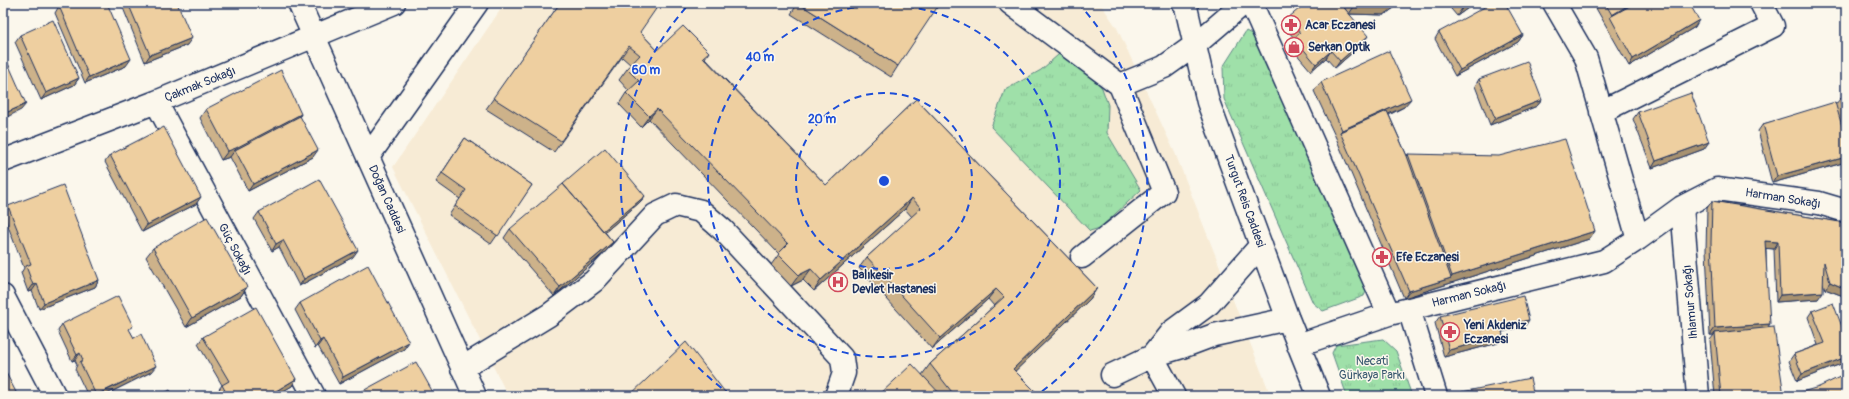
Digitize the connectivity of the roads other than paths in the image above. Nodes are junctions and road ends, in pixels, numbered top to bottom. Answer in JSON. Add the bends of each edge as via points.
{"nodes":[{"id":1,"x":299,"y":3,"type":"edge"},
{"id":2,"x":394,"y":3,"type":"edge"},
{"id":3,"x":477,"y":3,"type":"edge"},
{"id":4,"x":1010,"y":3,"type":"edge"},
{"id":5,"x":1183,"y":3,"type":"edge"},
{"id":6,"x":1244,"y":3,"type":"edge"},
{"id":7,"x":1251,"y":3,"type":"edge"},
{"id":8,"x":1554,"y":3,"type":"edge"},
{"id":9,"x":1760,"y":3,"type":"edge"},
{"id":10,"x":316,"y":37,"type":"junction"},
{"id":11,"x":1195,"y":45,"type":"junction"},
{"id":12,"x":1120,"y":85,"type":"junction"},
{"id":13,"x":156,"y":102,"type":"junction"},
{"id":14,"x":1601,"y":112,"type":"junction"},
{"id":15,"x":368,"y":157,"type":"junction"},
{"id":16,"x":3,"y":161,"type":"edge"},
{"id":17,"x":1682,"y":207,"type":"junction"},
{"id":18,"x":1846,"y":211,"type":"edge"},
{"id":19,"x":1638,"y":239,"type":"junction"},
{"id":20,"x":1261,"y":245,"type":"junction"},
{"id":21,"x":1082,"y":257,"type":"dead end"},
{"id":22,"x":3,"y":296,"type":"edge"},
{"id":23,"x":1399,"y":312,"type":"junction"},
{"id":24,"x":1288,"y":319,"type":"junction"},
{"id":25,"x":1298,"y":345,"type":"junction"},
{"id":26,"x":1152,"y":356,"type":"junction"},
{"id":27,"x":462,"y":368,"type":"junction"},
{"id":28,"x":1112,"y":375,"type":"dead end"},
{"id":29,"x":55,"y":396,"type":"edge"},
{"id":30,"x":314,"y":396,"type":"edge"},
{"id":31,"x":474,"y":396,"type":"edge"},
{"id":32,"x":836,"y":396,"type":"edge"},
{"id":33,"x":1174,"y":396,"type":"edge"},
{"id":34,"x":1319,"y":396,"type":"edge"},
{"id":35,"x":1436,"y":396,"type":"edge"},
{"id":36,"x":1698,"y":396,"type":"edge"}],
"edges":[{"from":1,"to":10,"type":"street","name":"Doğan Caddesi"},
{"from":2,"to":10,"type":"street","name":"Çakmak Sokağı"},
{"from":3,"to":15,"type":"street"},
{"from":4,"to":12,"type":"street"},
{"from":5,"to":11,"type":"street","name":"Turgut Reis Caddesi"},
{"from":6,"to":11,"type":"street"},
{"from":7,"to":23,"type":"street"},
{"from":8,"to":14,"type":"street","via":[[1586,58]]},
{"from":9,"to":14,"type":"street","via":[[1773,26]]},
{"from":10,"to":13,"type":"street","name":"Çakmak Sokağı"},
{"from":10,"to":15,"type":"street","name":"Doğan Caddesi"},
{"from":11,"to":12,"type":"street","via":[[1164,67]]},
{"from":11,"to":20,"type":"street","name":"Turgut Reis Caddesi","via":[[1208,102]]},
{"from":12,"to":21,"type":"street","via":[[1164,192]]},
{"from":13,"to":16,"type":"street","name":"Çakmak Sokağı"},
{"from":13,"to":30,"type":"street","name":"Güç Sokağı"},
{"from":14,"to":19,"type":"street"},
{"from":15,"to":27,"type":"street","name":"Doğan Caddesi"},
{"from":17,"to":18,"type":"street","name":"Harman Sokağı","via":[[1717,188],[1819,203]]},
{"from":17,"to":19,"type":"street","name":"Harman Sokağı"},
{"from":17,"to":36,"type":"street","name":"Ihlamur Sokağı"},
{"from":19,"to":23,"type":"street","name":"Harman Sokağı","via":[[1604,261]]},
{"from":20,"to":24,"type":"street","name":"Turgut Reis Caddesi"},
{"from":20,"to":26,"type":"street","via":[[1209,304],[1171,332]]},
{"from":22,"to":29,"type":"street"},
{"from":23,"to":25,"type":"street","name":"Harman Sokağı"},
{"from":23,"to":35,"type":"street"},
{"from":24,"to":25,"type":"street","name":"Turgut Reis Caddesi"},
{"from":24,"to":26,"type":"street","via":[[1214,335]]},
{"from":25,"to":34,"type":"street","name":"Turgut Reis Caddesi"},
{"from":26,"to":28,"type":"street"},
{"from":26,"to":33,"type":"street"},
{"from":27,"to":31,"type":"street","name":"Doğan Caddesi"},
{"from":27,"to":32,"type":"street","via":[[549,315],[594,281],[655,215],[676,205],[701,211],[724,230],[842,358],[844,373]]}]}
